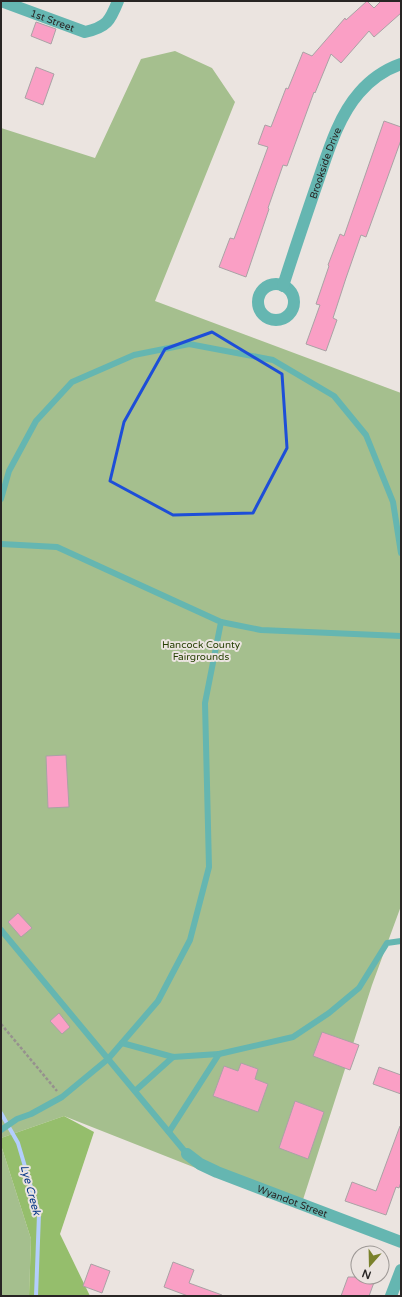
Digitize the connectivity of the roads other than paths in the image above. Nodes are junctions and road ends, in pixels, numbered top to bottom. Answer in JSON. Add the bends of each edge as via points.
{"nodes":[{"id":1,"x":1,"y":1,"type":"edge"},
{"id":2,"x":118,"y":1,"type":"edge"},
{"id":3,"x":401,"y":64,"type":"edge"},
{"id":4,"x":283,"y":286,"type":"dead end"},
{"id":5,"x":1,"y":498,"type":"edge"},
{"id":6,"x":1,"y":544,"type":"edge"},
{"id":7,"x":401,"y":553,"type":"edge"},
{"id":8,"x":221,"y":622,"type":"junction"},
{"id":9,"x":401,"y":636,"type":"edge"},
{"id":10,"x":1,"y":930,"type":"edge"},
{"id":11,"x":401,"y":941,"type":"edge"},
{"id":12,"x":122,"y":1043,"type":"junction"},
{"id":13,"x":219,"y":1054,"type":"junction"},
{"id":14,"x":172,"y":1057,"type":"junction"},
{"id":15,"x":108,"y":1059,"type":"junction"},
{"id":16,"x":135,"y":1091,"type":"junction"},
{"id":17,"x":1,"y":1130,"type":"edge"},
{"id":18,"x":169,"y":1132,"type":"junction"},
{"id":19,"x":187,"y":1154,"type":"joint"},
{"id":20,"x":401,"y":1242,"type":"edge"},
{"id":21,"x":401,"y":1270,"type":"edge"},
{"id":22,"x":391,"y":1296,"type":"edge"}],
"edges":[{"from":1,"to":2,"type":"street","name":"1st Street","via":[[85,32],[104,25],[111,18]]},
{"from":3,"to":4,"type":"street","name":"Brookside Drive","via":[[380,73],[358,94],[347,110],[327,154]]},
{"from":5,"to":7,"type":"lane","via":[[9,471],[36,421],[72,382],[134,355],[189,344],[274,360],[334,396],[366,435],[393,502]]},
{"from":6,"to":8,"type":"lane","via":[[57,547]]},
{"from":8,"to":9,"type":"lane","via":[[260,630]]},
{"from":8,"to":12,"type":"lane","via":[[205,703],[209,867],[190,940],[158,1001]]},
{"from":10,"to":15,"type":"lane"},
{"from":11,"to":13,"type":"lane","via":[[387,943],[359,988],[329,1013],[293,1037]]},
{"from":12,"to":14,"type":"lane"},
{"from":12,"to":15,"type":"lane"},
{"from":13,"to":14,"type":"lane"},
{"from":13,"to":18,"type":"lane"},
{"from":14,"to":16,"type":"lane"},
{"from":15,"to":16,"type":"lane"},
{"from":15,"to":17,"type":"lane","via":[[62,1097]]},
{"from":16,"to":18,"type":"lane"},
{"from":18,"to":19,"type":"lane"},
{"from":19,"to":20,"type":"street","name":"Wyandot Street","via":[[200,1164],[218,1172]]},
{"from":21,"to":22,"type":"street"}]}
